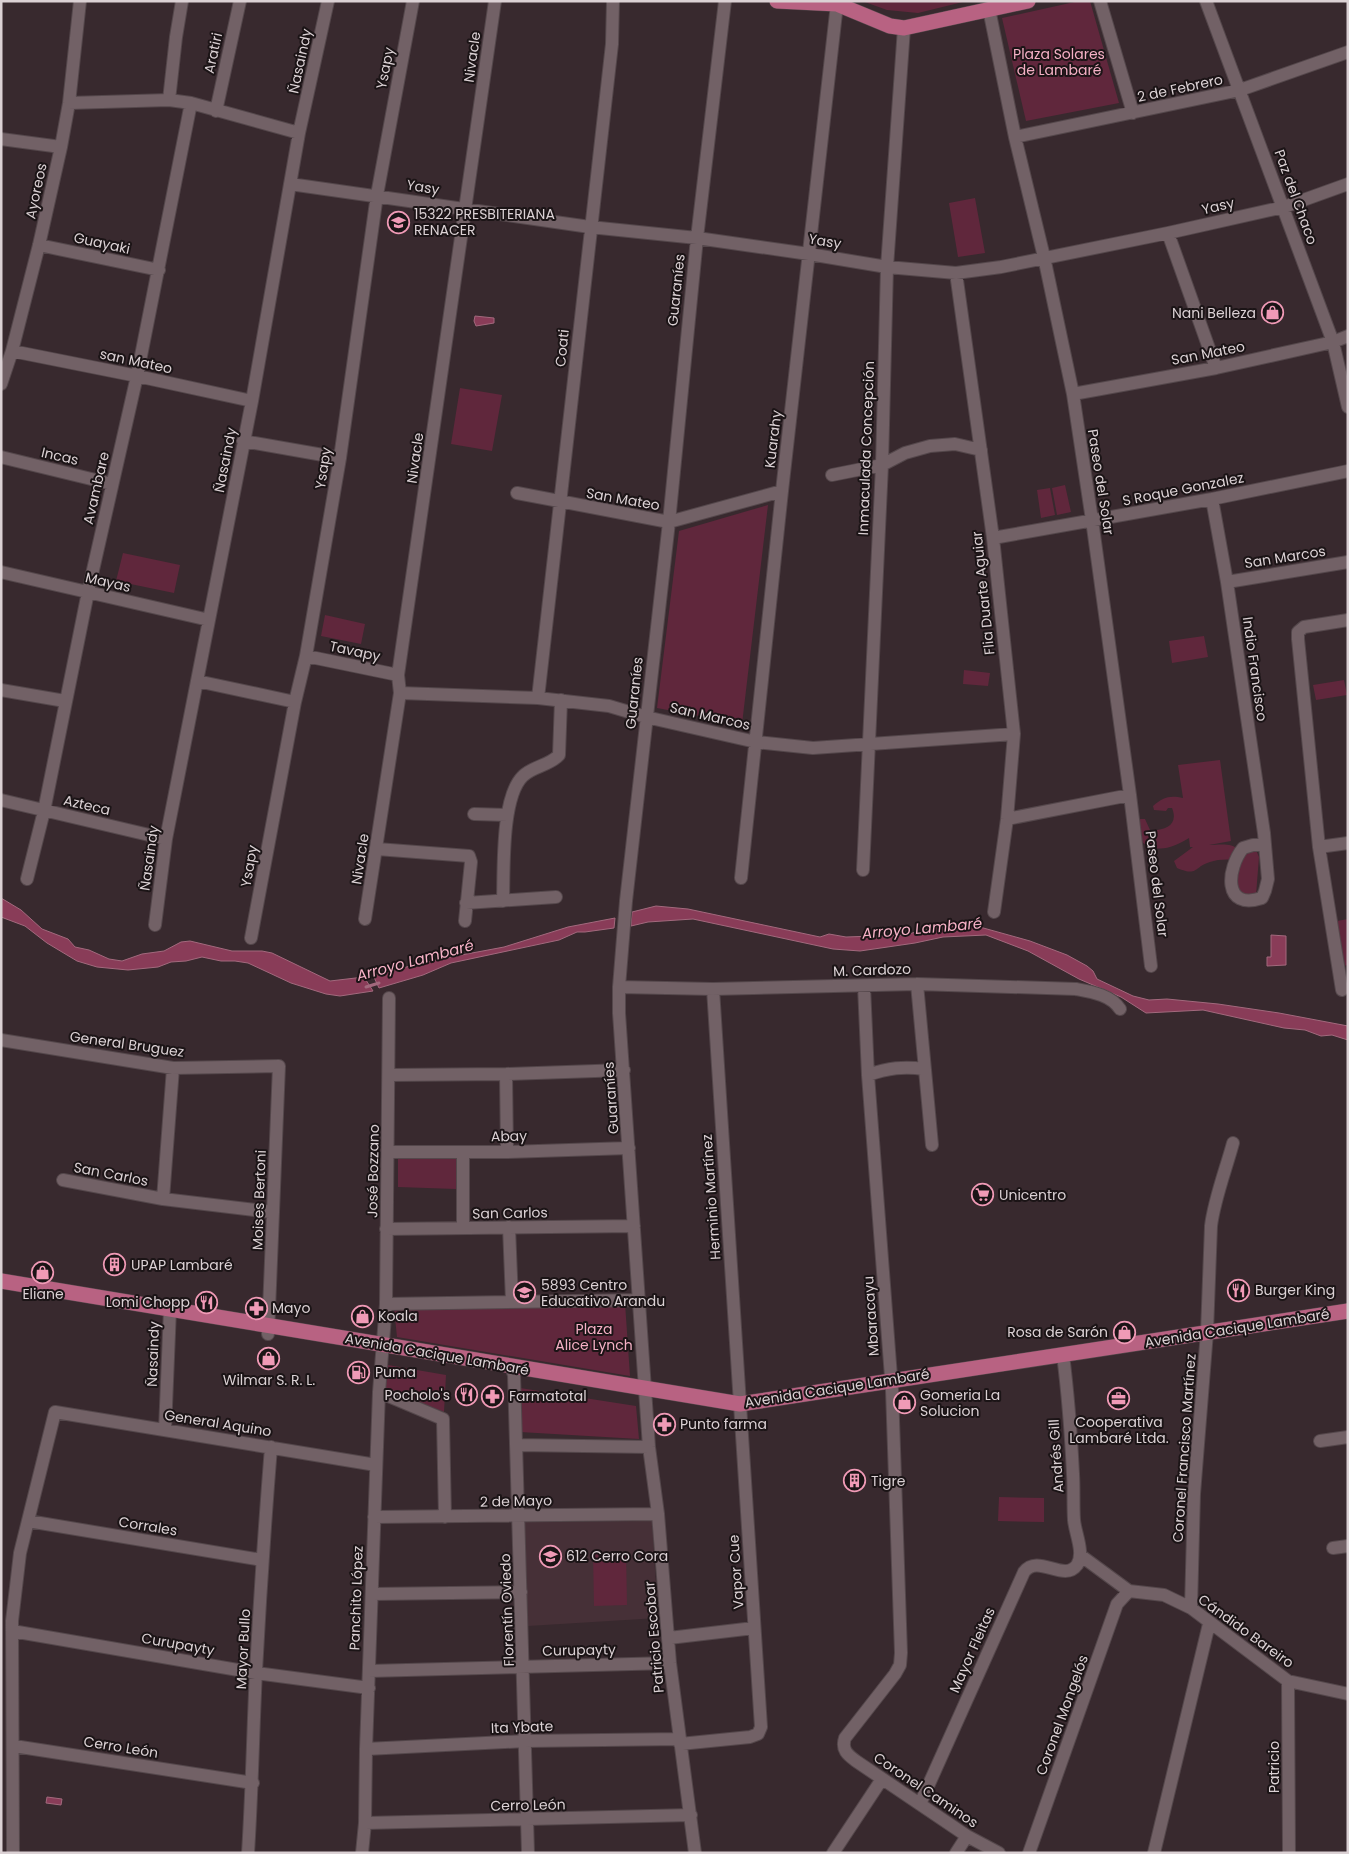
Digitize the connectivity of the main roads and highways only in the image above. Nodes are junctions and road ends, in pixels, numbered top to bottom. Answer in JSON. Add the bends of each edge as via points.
{"nodes":[{"id":1,"x":777,"y":1,"type":"edge"},
{"id":2,"x":1028,"y":1,"type":"edge"},
{"id":3,"x":845,"y":4,"type":"edge"},
{"id":4,"x":1,"y":1281,"type":"edge"},
{"id":5,"x":1,"y":1291,"type":"edge"},
{"id":6,"x":1348,"y":1311,"type":"edge"},
{"id":7,"x":170,"y":1314,"type":"junction"},
{"id":8,"x":1348,"y":1319,"type":"edge"},
{"id":9,"x":1206,"y":1337,"type":"junction"}],
"edges":[{"from":1,"to":3,"type":"main road"},
{"from":2,"to":3,"type":"main road","via":[[904,28],[890,26]]},
{"from":4,"to":7,"type":"main road","name":"Avenida Cacique Lambaré"},
{"from":5,"to":7,"type":"main road","name":"Avenida Cacique Lambaré"},
{"from":6,"to":9,"type":"main road","name":"Avenida Cacique Lambaré"},
{"from":7,"to":9,"type":"main road","name":"Avenida Cacique Lambaré","via":[[740,1408]]},
{"from":8,"to":9,"type":"main road","name":"Avenida Cacique Lambaré"}]}
